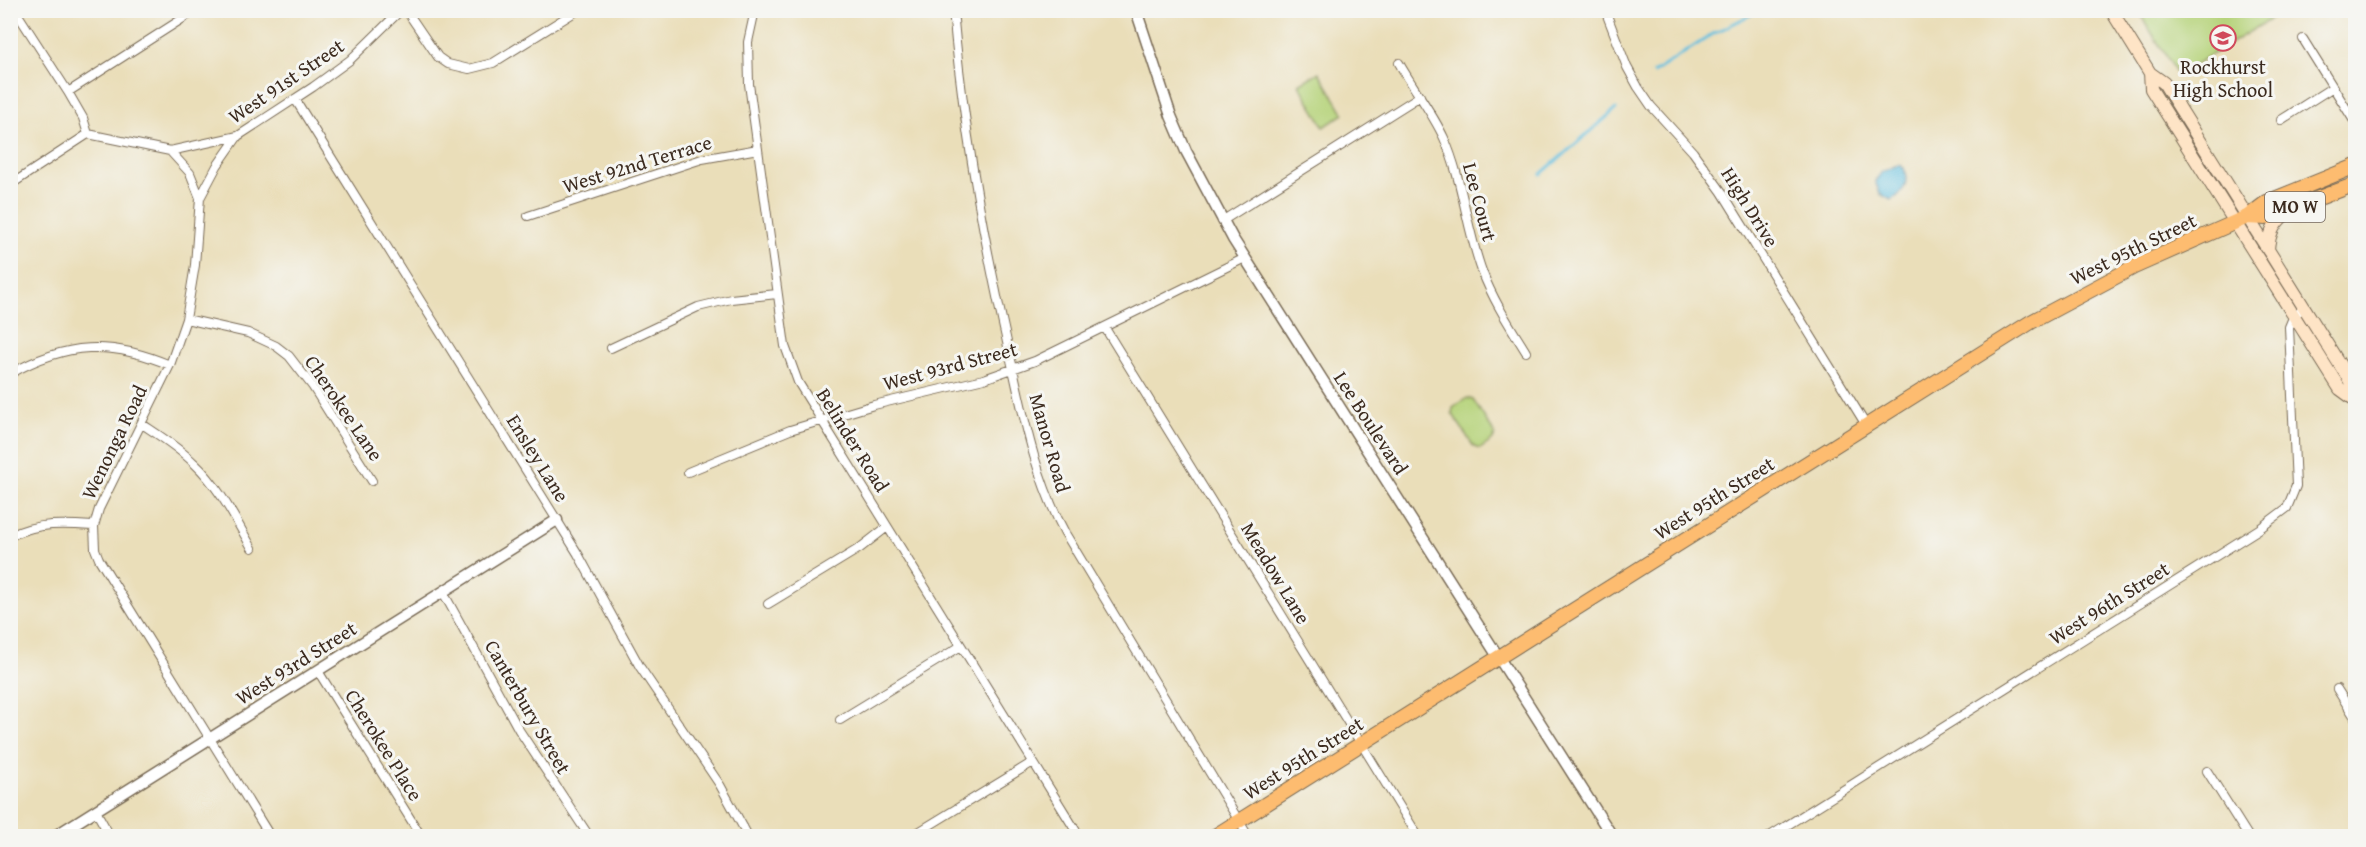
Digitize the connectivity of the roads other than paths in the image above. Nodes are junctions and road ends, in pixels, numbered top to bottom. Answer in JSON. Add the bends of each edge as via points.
{"nodes":[{"id":1,"x":15,"y":10,"type":"edge"},
{"id":2,"x":196,"y":10,"type":"edge"},
{"id":3,"x":404,"y":10,"type":"edge"},
{"id":4,"x":578,"y":10,"type":"edge"},
{"id":5,"x":755,"y":10,"type":"edge"},
{"id":6,"x":953,"y":10,"type":"edge"},
{"id":7,"x":1136,"y":10,"type":"edge"},
{"id":8,"x":1605,"y":10,"type":"edge"},
{"id":9,"x":2111,"y":10,"type":"edge"},
{"id":10,"x":2303,"y":39,"type":"dead end"},
{"id":11,"x":1399,"y":63,"type":"dead end"},
{"id":12,"x":2332,"y":87,"type":"junction"},
{"id":13,"x":68,"y":92,"type":"junction"},
{"id":14,"x":1420,"y":96,"type":"junction"},
{"id":15,"x":295,"y":99,"type":"junction"},
{"id":16,"x":2281,"y":120,"type":"dead end"},
{"id":17,"x":2355,"y":124,"type":"edge"},
{"id":18,"x":88,"y":134,"type":"junction"},
{"id":19,"x":238,"y":136,"type":"junction"},
{"id":20,"x":758,"y":149,"type":"junction"},
{"id":21,"x":170,"y":150,"type":"junction"},
{"id":22,"x":2355,"y":166,"type":"edge"},
{"id":23,"x":2355,"y":184,"type":"edge"},
{"id":24,"x":10,"y":185,"type":"edge"},
{"id":25,"x":200,"y":198,"type":"junction"},
{"id":26,"x":2293,"y":208,"type":"junction"},
{"id":27,"x":528,"y":216,"type":"dead end"},
{"id":28,"x":1222,"y":220,"type":"junction"},
{"id":29,"x":2241,"y":220,"type":"junction"},
{"id":30,"x":2268,"y":250,"type":"junction"},
{"id":31,"x":1245,"y":258,"type":"junction"},
{"id":32,"x":777,"y":294,"type":"junction"},
{"id":33,"x":2299,"y":311,"type":"junction"},
{"id":34,"x":186,"y":319,"type":"junction"},
{"id":35,"x":1106,"y":328,"type":"junction"},
{"id":36,"x":611,"y":348,"type":"dead end"},
{"id":37,"x":1526,"y":352,"type":"dead end"},
{"id":38,"x":170,"y":365,"type":"junction"},
{"id":39,"x":1013,"y":369,"type":"junction"},
{"id":40,"x":10,"y":374,"type":"edge"},
{"id":41,"x":2354,"y":399,"type":"edge"},
{"id":42,"x":821,"y":420,"type":"junction"},
{"id":43,"x":141,"y":424,"type":"junction"},
{"id":44,"x":1866,"y":425,"type":"junction"},
{"id":45,"x":688,"y":472,"type":"dead end"},
{"id":46,"x":372,"y":481,"type":"dead end"},
{"id":47,"x":557,"y":520,"type":"junction"},
{"id":48,"x":94,"y":526,"type":"junction"},
{"id":49,"x":887,"y":527,"type":"junction"},
{"id":50,"x":10,"y":536,"type":"edge"},
{"id":51,"x":252,"y":548,"type":"dead end"},
{"id":52,"x":443,"y":592,"type":"junction"},
{"id":53,"x":768,"y":604,"type":"dead end"},
{"id":54,"x":961,"y":646,"type":"junction"},
{"id":55,"x":1498,"y":657,"type":"junction"},
{"id":56,"x":318,"y":671,"type":"junction"},
{"id":57,"x":2337,"y":689,"type":"dead end"},
{"id":58,"x":2355,"y":719,"type":"edge"},
{"id":59,"x":840,"y":720,"type":"dead end"},
{"id":60,"x":210,"y":739,"type":"junction"},
{"id":61,"x":1361,"y":744,"type":"junction"},
{"id":62,"x":1033,"y":762,"type":"junction"},
{"id":63,"x":2207,"y":771,"type":"dead end"},
{"id":64,"x":96,"y":811,"type":"junction"},
{"id":65,"x":1239,"y":821,"type":"junction"},
{"id":66,"x":55,"y":837,"type":"edge"},
{"id":67,"x":110,"y":837,"type":"edge"},
{"id":68,"x":270,"y":837,"type":"edge"},
{"id":69,"x":422,"y":837,"type":"edge"},
{"id":70,"x":589,"y":837,"type":"edge"},
{"id":71,"x":748,"y":837,"type":"edge"},
{"id":72,"x":912,"y":837,"type":"edge"},
{"id":73,"x":1079,"y":837,"type":"edge"},
{"id":74,"x":1215,"y":837,"type":"edge"},
{"id":75,"x":1248,"y":837,"type":"edge"},
{"id":76,"x":1418,"y":837,"type":"edge"},
{"id":77,"x":1612,"y":837,"type":"edge"},
{"id":78,"x":1770,"y":837,"type":"edge"},
{"id":79,"x":2248,"y":837,"type":"edge"}],
"edges":[{"from":1,"to":13,"type":"street"},
{"from":2,"to":13,"type":"street"},
{"from":3,"to":4,"type":"street","via":[[438,57],[469,69],[492,63]]},
{"from":3,"to":15,"type":"street","name":"West 91st Street","via":[[350,60]]},
{"from":5,"to":20,"type":"street","name":"Belinder Road","via":[[747,42],[747,62]]},
{"from":6,"to":39,"type":"street","name":"Manor Road","via":[[975,192]]},
{"from":7,"to":28,"type":"street","name":"Lee Boulevard","via":[[1174,123]]},
{"from":8,"to":44,"type":"street","name":"High Drive","via":[[1638,87],[1709,173]]},
{"from":9,"to":29,"type":"main road","via":[[2150,73],[2151,89]]},
{"from":10,"to":12,"type":"street"},
{"from":11,"to":14,"type":"street","name":"Lee Court"},
{"from":12,"to":16,"type":"street"},
{"from":12,"to":17,"type":"street"},
{"from":13,"to":18,"type":"street"},
{"from":14,"to":28,"type":"street"},
{"from":14,"to":37,"type":"street","name":"Lee Court","via":[[1458,174],[1482,270]]},
{"from":15,"to":19,"type":"street","name":"West 91st Street"},
{"from":15,"to":47,"type":"street","name":"Ensley Lane"},
{"from":18,"to":21,"type":"street","name":"West 91st Street"},
{"from":18,"to":24,"type":"street"},
{"from":19,"to":21,"type":"street","name":"West 91st Street"},
{"from":19,"to":25,"type":"street","name":"Wenonga Road"},
{"from":20,"to":27,"type":"street","name":"West 92nd Terrace","via":[[702,159]]},
{"from":20,"to":32,"type":"street","name":"Belinder Road"},
{"from":21,"to":25,"type":"street","via":[[190,173]]},
{"from":22,"to":29,"type":"main road","number":"MO W","via":[[2267,202]]},
{"from":23,"to":26,"type":"main road","number":"MO W"},
{"from":25,"to":34,"type":"street","name":"Wenonga Road"},
{"from":26,"to":29,"type":"main road","number":"MO W","via":[[2266,218]]},
{"from":26,"to":30,"type":"main road","via":[[2274,225]]},
{"from":28,"to":31,"type":"street","name":"Lee Boulevard"},
{"from":29,"to":30,"type":"main road"},
{"from":29,"to":33,"type":"main road"},
{"from":29,"to":44,"type":"main road","name":"West 95th Street","via":[[2070,300]]},
{"from":30,"to":33,"type":"main road"},
{"from":31,"to":35,"type":"street","name":"West 93rd Street"},
{"from":31,"to":55,"type":"street","name":"Lee Boulevard"},
{"from":32,"to":36,"type":"street","via":[[698,307]]},
{"from":32,"to":42,"type":"street","name":"Belinder Road","via":[[789,363]]},
{"from":33,"to":41,"type":"main road","via":[[2340,388]]},
{"from":33,"to":78,"type":"street","name":"West 96th Street","via":[[2289,327],[2297,474],[2287,508]]},
{"from":34,"to":38,"type":"street","name":"Wenonga Road"},
{"from":34,"to":46,"type":"street","name":"Cherokee Lane","via":[[248,333],[289,356]]},
{"from":35,"to":39,"type":"street","name":"West 93rd Street"},
{"from":35,"to":61,"type":"street","name":"Meadow Lane"},
{"from":38,"to":40,"type":"street","via":[[138,353],[95,347],[49,355]]},
{"from":38,"to":43,"type":"street","name":"Wenonga Road"},
{"from":39,"to":42,"type":"street","name":"West 93rd Street"},
{"from":39,"to":65,"type":"street","name":"Manor Road","via":[[1032,449],[1052,508]]},
{"from":42,"to":45,"type":"street","name":"West 93rd Street"},
{"from":42,"to":49,"type":"street","name":"Belinder Road"},
{"from":43,"to":48,"type":"street","name":"Wenonga Road"},
{"from":43,"to":51,"type":"street","via":[[196,464]]},
{"from":44,"to":55,"type":"main road","name":"West 95th Street"},
{"from":47,"to":52,"type":"street","name":"West 93rd Street"},
{"from":47,"to":71,"type":"street","name":"Ensley Lane","via":[[640,667],[720,785]]},
{"from":48,"to":50,"type":"street","via":[[49,524]]},
{"from":48,"to":60,"type":"street","name":"Wenonga Road","via":[[99,559]]},
{"from":49,"to":53,"type":"street"},
{"from":49,"to":54,"type":"street","name":"Belinder Road"},
{"from":52,"to":56,"type":"street","name":"West 93rd Street"},
{"from":52,"to":70,"type":"street","name":"Canterbury Street","via":[[519,730]]},
{"from":54,"to":59,"type":"street"},
{"from":54,"to":62,"type":"street","name":"Belinder Road"},
{"from":55,"to":61,"type":"main road","name":"West 95th Street"},
{"from":55,"to":77,"type":"street","name":"Lee Boulevard"},
{"from":56,"to":60,"type":"street","name":"West 93rd Street"},
{"from":56,"to":69,"type":"street","name":"Cherokee Place"},
{"from":57,"to":58,"type":"street"},
{"from":60,"to":64,"type":"street","name":"West 93rd Street"},
{"from":60,"to":68,"type":"street","name":"Wenonga Road"},
{"from":61,"to":65,"type":"main road","name":"West 95th Street"},
{"from":61,"to":76,"type":"street","name":"Meadow Lane"},
{"from":62,"to":72,"type":"street"},
{"from":62,"to":73,"type":"street","name":"Belinder Road"},
{"from":63,"to":79,"type":"street"},
{"from":64,"to":66,"type":"street","name":"West 93rd Street"},
{"from":64,"to":67,"type":"street"},
{"from":65,"to":74,"type":"main road","name":"West 95th Street"},
{"from":65,"to":75,"type":"street","name":"Manor Road"}]}
